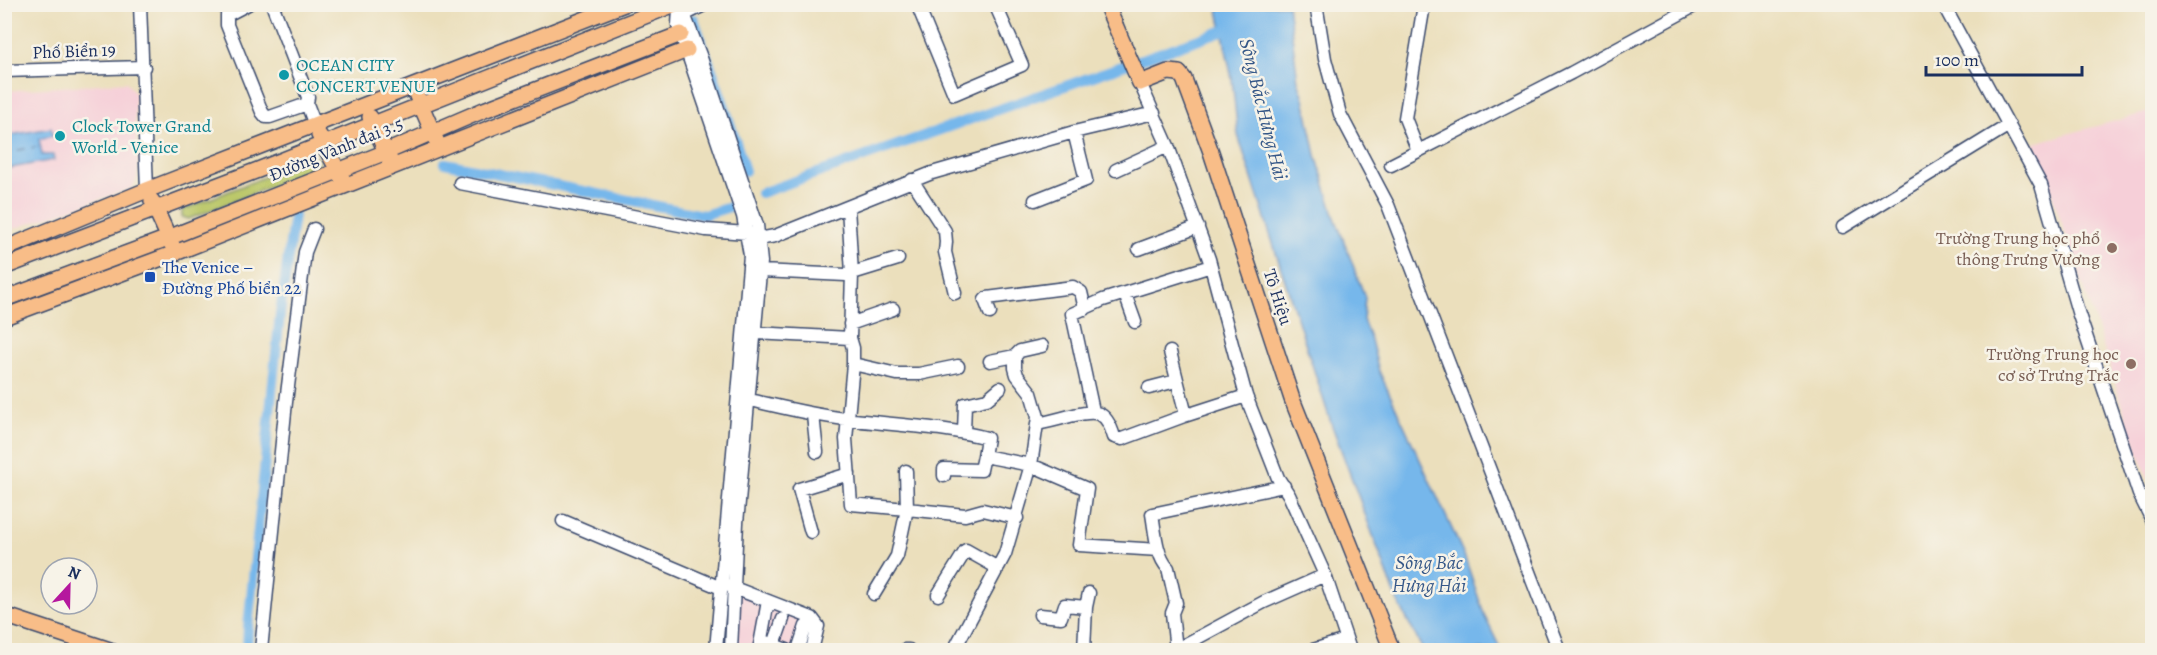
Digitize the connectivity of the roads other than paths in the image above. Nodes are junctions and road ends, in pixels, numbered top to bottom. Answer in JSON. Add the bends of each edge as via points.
{"nodes":[{"id":1,"x":140,"y":4,"type":"edge"},
{"id":2,"x":248,"y":4,"type":"edge"},
{"id":3,"x":272,"y":4,"type":"edge"},
{"id":4,"x":624,"y":4,"type":"edge"},
{"id":5,"x":706,"y":4,"type":"edge"},
{"id":6,"x":917,"y":4,"type":"edge"},
{"id":7,"x":995,"y":4,"type":"edge"},
{"id":8,"x":1106,"y":4,"type":"edge"},
{"id":9,"x":1317,"y":4,"type":"edge"},
{"id":10,"x":1698,"y":4,"type":"edge"},
{"id":11,"x":1943,"y":4,"type":"edge"},
{"id":12,"x":680,"y":7,"type":"edge"},
{"id":13,"x":1423,"y":11,"type":"dead end"},
{"id":14,"x":681,"y":33,"type":"junction"},
{"id":15,"x":687,"y":50,"type":"junction"},
{"id":16,"x":466,"y":66,"type":"junction"},
{"id":17,"x":144,"y":67,"type":"junction"},
{"id":18,"x":4,"y":71,"type":"edge"},
{"id":19,"x":1138,"y":79,"type":"junction"},
{"id":20,"x":473,"y":85,"type":"junction"},
{"id":21,"x":413,"y":87,"type":"junction"},
{"id":22,"x":307,"y":104,"type":"junction"},
{"id":23,"x":421,"y":105,"type":"junction"},
{"id":24,"x":365,"y":106,"type":"junction"},
{"id":25,"x":484,"y":110,"type":"junction"},
{"id":26,"x":1154,"y":113,"type":"junction"},
{"id":27,"x":374,"y":124,"type":"junction"},
{"id":28,"x":315,"y":125,"type":"junction"},
{"id":29,"x":2009,"y":125,"type":"junction"},
{"id":30,"x":490,"y":128,"type":"junction"},
{"id":31,"x":433,"y":131,"type":"junction"},
{"id":32,"x":1074,"y":132,"type":"junction"},
{"id":33,"x":323,"y":144,"type":"junction"},
{"id":34,"x":1168,"y":146,"type":"junction"},
{"id":35,"x":440,"y":148,"type":"junction"},
{"id":36,"x":1418,"y":151,"type":"junction"},
{"id":37,"x":386,"y":152,"type":"junction"},
{"id":38,"x":1391,"y":165,"type":"dead end"},
{"id":39,"x":393,"y":167,"type":"junction"},
{"id":40,"x":338,"y":170,"type":"junction"},
{"id":41,"x":1116,"y":170,"type":"dead end"},
{"id":42,"x":912,"y":180,"type":"junction"},
{"id":43,"x":460,"y":183,"type":"dead end"},
{"id":44,"x":345,"y":186,"type":"junction"},
{"id":45,"x":147,"y":190,"type":"junction"},
{"id":46,"x":1035,"y":200,"type":"dead end"},
{"id":47,"x":848,"y":207,"type":"junction"},
{"id":48,"x":156,"y":210,"type":"junction"},
{"id":49,"x":1198,"y":227,"type":"junction"},
{"id":50,"x":1844,"y":227,"type":"dead end"},
{"id":51,"x":314,"y":229,"type":"dead end"},
{"id":52,"x":752,"y":237,"type":"junction"},
{"id":53,"x":168,"y":238,"type":"junction"},
{"id":54,"x":4,"y":249,"type":"edge"},
{"id":55,"x":1139,"y":249,"type":"dead end"},
{"id":56,"x":175,"y":253,"type":"junction"},
{"id":57,"x":898,"y":259,"type":"dead end"},
{"id":58,"x":1211,"y":266,"type":"junction"},
{"id":59,"x":4,"y":267,"type":"edge"},
{"id":60,"x":760,"y":271,"type":"junction"},
{"id":61,"x":852,"y":274,"type":"junction"},
{"id":62,"x":955,"y":293,"type":"dead end"},
{"id":63,"x":1125,"y":294,"type":"junction"},
{"id":64,"x":4,"y":299,"type":"edge"},
{"id":65,"x":893,"y":309,"type":"dead end"},
{"id":66,"x":1085,"y":309,"type":"junction"},
{"id":67,"x":990,"y":313,"type":"dead end"},
{"id":68,"x":4,"y":317,"type":"edge"},
{"id":69,"x":1135,"y":322,"type":"dead end"},
{"id":70,"x":850,"y":324,"type":"junction"},
{"id":71,"x":755,"y":333,"type":"junction"},
{"id":72,"x":850,"y":338,"type":"junction"},
{"id":73,"x":1042,"y":346,"type":"dead end"},
{"id":74,"x":1170,"y":352,"type":"dead end"},
{"id":75,"x":1015,"y":356,"type":"junction"},
{"id":76,"x":990,"y":361,"type":"dead end"},
{"id":77,"x":853,"y":364,"type":"junction"},
{"id":78,"x":958,"y":366,"type":"dead end"},
{"id":79,"x":1176,"y":381,"type":"junction"},
{"id":80,"x":1000,"y":388,"type":"dead end"},
{"id":81,"x":1149,"y":388,"type":"dead end"},
{"id":82,"x":1246,"y":396,"type":"junction"},
{"id":83,"x":743,"y":400,"type":"junction"},
{"id":84,"x":1092,"y":411,"type":"junction"},
{"id":85,"x":813,"y":415,"type":"junction"},
{"id":86,"x":1186,"y":415,"type":"junction"},
{"id":87,"x":847,"y":420,"type":"junction"},
{"id":88,"x":1037,"y":424,"type":"junction"},
{"id":89,"x":964,"y":432,"type":"junction"},
{"id":90,"x":817,"y":452,"type":"dead end"},
{"id":91,"x":984,"y":456,"type":"junction"},
{"id":92,"x":1031,"y":465,"type":"junction"},
{"id":93,"x":906,"y":471,"type":"dead end"},
{"id":94,"x":849,"y":474,"type":"junction"},
{"id":95,"x":944,"y":477,"type":"dead end"},
{"id":96,"x":1284,"y":486,"type":"junction"},
{"id":97,"x":907,"y":509,"type":"junction"},
{"id":98,"x":1017,"y":518,"type":"junction"},
{"id":99,"x":563,"y":520,"type":"dead end"},
{"id":100,"x":2152,"y":520,"type":"edge"},
{"id":101,"x":811,"y":532,"type":"dead end"},
{"id":102,"x":1159,"y":550,"type":"junction"},
{"id":103,"x":998,"y":568,"type":"junction"},
{"id":104,"x":1325,"y":574,"type":"junction"},
{"id":105,"x":721,"y":585,"type":"junction"},
{"id":106,"x":735,"y":588,"type":"junction"},
{"id":107,"x":1089,"y":593,"type":"dead end"},
{"id":108,"x":874,"y":594,"type":"dead end"},
{"id":109,"x":938,"y":595,"type":"dead end"},
{"id":110,"x":768,"y":601,"type":"junction"},
{"id":111,"x":1086,"y":607,"type":"junction"},
{"id":112,"x":4,"y":615,"type":"edge"},
{"id":113,"x":1040,"y":615,"type":"dead end"},
{"id":114,"x":783,"y":619,"type":"dead end"},
{"id":115,"x":806,"y":626,"type":"dead end"},
{"id":116,"x":760,"y":645,"type":"edge"},
{"id":117,"x":1348,"y":645,"type":"edge"},
{"id":118,"x":772,"y":648,"type":"edge"},
{"id":119,"x":1175,"y":650,"type":"edge"},
{"id":120,"x":110,"y":651,"type":"edge"},
{"id":121,"x":261,"y":651,"type":"edge"},
{"id":122,"x":716,"y":651,"type":"edge"},
{"id":123,"x":731,"y":651,"type":"edge"},
{"id":124,"x":787,"y":651,"type":"edge"},
{"id":125,"x":798,"y":651,"type":"edge"},
{"id":126,"x":812,"y":651,"type":"edge"},
{"id":127,"x":904,"y":651,"type":"edge"},
{"id":128,"x":909,"y":651,"type":"edge"},
{"id":129,"x":954,"y":651,"type":"edge"},
{"id":130,"x":1084,"y":651,"type":"edge"},
{"id":131,"x":1313,"y":651,"type":"edge"},
{"id":132,"x":1392,"y":651,"type":"edge"},
{"id":133,"x":1559,"y":651,"type":"edge"}],
"edges":[{"from":1,"to":17,"type":"street"},
{"from":2,"to":22,"type":"street","via":[[227,15],[227,25],[262,112],[270,117]]},
{"from":3,"to":22,"type":"street","via":[[308,97]]},
{"from":4,"to":16,"type":"main road"},
{"from":5,"to":12,"type":"street"},
{"from":6,"to":7,"type":"street","via":[[954,94],[1022,65]]},
{"from":8,"to":19,"type":"main road"},
{"from":9,"to":133,"type":"street","via":[[1325,59],[1340,114],[1388,205]]},
{"from":10,"to":36,"type":"street"},
{"from":11,"to":29,"type":"street"},
{"from":12,"to":14,"type":"street","via":[[677,17]]},
{"from":12,"to":20,"type":"main road","name":"Đường Vành đai 3.5"},
{"from":12,"to":52,"type":"street","via":[[746,188],[757,225]]},
{"from":13,"to":36,"type":"street","via":[[1405,118]]},
{"from":14,"to":15,"type":"street"},
{"from":14,"to":25,"type":"main road","name":"Đường Vành đai 3.5"},
{"from":15,"to":30,"type":"main road"},
{"from":15,"to":52,"type":"street"},
{"from":16,"to":20,"type":"main road"},
{"from":16,"to":21,"type":"main road"},
{"from":17,"to":18,"type":"street","name":"Phố Biển 19"},
{"from":17,"to":45,"type":"street"},
{"from":19,"to":26,"type":"street"},
{"from":19,"to":132,"type":"main road","name":"Tô Hiệu","via":[[1168,72],[1179,73],[1184,79],[1292,399]]},
{"from":20,"to":23,"type":"main road","name":"Đường Vành đai 3.5"},
{"from":20,"to":25,"type":"main road"},
{"from":21,"to":23,"type":"main road"},
{"from":21,"to":24,"type":"main road"},
{"from":22,"to":28,"type":"street"},
{"from":23,"to":27,"type":"main road","name":"Đường Vành đai 3.5"},
{"from":23,"to":31,"type":"main road"},
{"from":24,"to":27,"type":"main road"},
{"from":24,"to":28,"type":"main road"},
{"from":25,"to":30,"type":"main road"},
{"from":25,"to":31,"type":"main road","name":"Đường Vành đai 3.5"},
{"from":26,"to":32,"type":"street"},
{"from":26,"to":34,"type":"street"},
{"from":27,"to":33,"type":"main road","name":"Đường Vành đai 3.5"},
{"from":27,"to":37,"type":"main road"},
{"from":28,"to":33,"type":"main road"},
{"from":28,"to":45,"type":"main road","via":[[252,144]]},
{"from":29,"to":50,"type":"street"},
{"from":29,"to":100,"type":"street","via":[[2041,185],[2078,312],[2139,494]]},
{"from":30,"to":35,"type":"main road"},
{"from":31,"to":35,"type":"main road"},
{"from":31,"to":37,"type":"main road","name":"Đường Vành đai 3.5"},
{"from":32,"to":42,"type":"street"},
{"from":32,"to":46,"type":"street","via":[[1086,180]]},
{"from":33,"to":40,"type":"main road"},
{"from":33,"to":48,"type":"main road","name":"Đường Vành đai 3.5"},
{"from":34,"to":41,"type":"street"},
{"from":34,"to":49,"type":"street"},
{"from":35,"to":39,"type":"main road"},
{"from":36,"to":38,"type":"street"},
{"from":37,"to":39,"type":"main road"},
{"from":37,"to":40,"type":"main road","name":"Đường Vành đai 3.5"},
{"from":39,"to":44,"type":"main road"},
{"from":40,"to":44,"type":"main road"},
{"from":40,"to":53,"type":"main road","name":"Đường Vành đai 3.5"},
{"from":42,"to":47,"type":"street"},
{"from":42,"to":62,"type":"street","via":[[945,231],[945,252]]},
{"from":43,"to":52,"type":"street"},
{"from":44,"to":56,"type":"main road"},
{"from":45,"to":48,"type":"main road"},
{"from":45,"to":54,"type":"main road"},
{"from":47,"to":52,"type":"street","via":[[775,236]]},
{"from":47,"to":61,"type":"street"},
{"from":48,"to":53,"type":"main road"},
{"from":48,"to":59,"type":"main road","name":"Đường Vành đai 3.5"},
{"from":49,"to":55,"type":"street"},
{"from":49,"to":58,"type":"street"},
{"from":51,"to":121,"type":"street","via":[[305,252],[286,402]]},
{"from":52,"to":60,"type":"street"},
{"from":52,"to":83,"type":"street"},
{"from":53,"to":56,"type":"main road"},
{"from":53,"to":64,"type":"main road","name":"Đường Vành đai 3.5"},
{"from":56,"to":68,"type":"main road"},
{"from":57,"to":61,"type":"street"},
{"from":58,"to":63,"type":"street"},
{"from":58,"to":82,"type":"street"},
{"from":60,"to":61,"type":"street"},
{"from":60,"to":71,"type":"street"},
{"from":61,"to":70,"type":"street"},
{"from":63,"to":66,"type":"street"},
{"from":63,"to":69,"type":"street"},
{"from":65,"to":70,"type":"street"},
{"from":66,"to":67,"type":"street","via":[[1081,292],[1073,287],[987,298]]},
{"from":66,"to":84,"type":"street","via":[[1072,314]]},
{"from":70,"to":72,"type":"street"},
{"from":71,"to":72,"type":"street"},
{"from":71,"to":83,"type":"street"},
{"from":72,"to":77,"type":"street"},
{"from":73,"to":75,"type":"street"},
{"from":74,"to":79,"type":"street"},
{"from":75,"to":76,"type":"street"},
{"from":75,"to":88,"type":"street","via":[[1017,375],[1031,393],[1036,408]]},
{"from":77,"to":78,"type":"street","via":[[897,374]]},
{"from":77,"to":87,"type":"street"},
{"from":79,"to":81,"type":"street"},
{"from":79,"to":86,"type":"street"},
{"from":80,"to":89,"type":"street","via":[[987,399],[965,404]]},
{"from":82,"to":86,"type":"street"},
{"from":82,"to":96,"type":"street"},
{"from":83,"to":85,"type":"street"},
{"from":83,"to":105,"type":"street"},
{"from":83,"to":106,"type":"street"},
{"from":84,"to":86,"type":"street","via":[[1104,416],[1118,439]]},
{"from":84,"to":88,"type":"street"},
{"from":85,"to":87,"type":"street"},
{"from":85,"to":90,"type":"street"},
{"from":87,"to":89,"type":"street"},
{"from":87,"to":94,"type":"street"},
{"from":88,"to":92,"type":"street"},
{"from":89,"to":91,"type":"street","via":[[987,438]]},
{"from":91,"to":92,"type":"street"},
{"from":91,"to":95,"type":"street","via":[[981,470],[944,469]]},
{"from":92,"to":98,"type":"street"},
{"from":92,"to":102,"type":"street","via":[[1087,489],[1079,545]]},
{"from":93,"to":97,"type":"street"},
{"from":94,"to":97,"type":"street","via":[[851,504]]},
{"from":94,"to":101,"type":"street","via":[[794,490]]},
{"from":96,"to":102,"type":"street","via":[[1152,514]]},
{"from":96,"to":104,"type":"street"},
{"from":97,"to":98,"type":"street","via":[[959,515],[982,510]]},
{"from":97,"to":108,"type":"street","via":[[897,556]]},
{"from":98,"to":103,"type":"street"},
{"from":99,"to":105,"type":"street"},
{"from":102,"to":119,"type":"street","via":[[1168,568],[1176,603],[1172,613]]},
{"from":103,"to":109,"type":"street","via":[[966,550]]},
{"from":103,"to":129,"type":"street"},
{"from":104,"to":117,"type":"street"},
{"from":104,"to":119,"type":"street"},
{"from":105,"to":106,"type":"street"},
{"from":105,"to":122,"type":"street"},
{"from":106,"to":110,"type":"street"},
{"from":106,"to":123,"type":"street"},
{"from":107,"to":111,"type":"street"},
{"from":110,"to":116,"type":"street"},
{"from":110,"to":126,"type":"street","via":[[812,618],[818,626]]},
{"from":111,"to":113,"type":"street","via":[[1065,605],[1061,617]]},
{"from":111,"to":130,"type":"street"},
{"from":112,"to":120,"type":"main road"},
{"from":114,"to":118,"type":"street"},
{"from":115,"to":125,"type":"street"},
{"from":116,"to":118,"type":"street"},
{"from":117,"to":131,"type":"street"},
{"from":118,"to":124,"type":"street"},
{"from":127,"to":128,"type":"street"}]}
